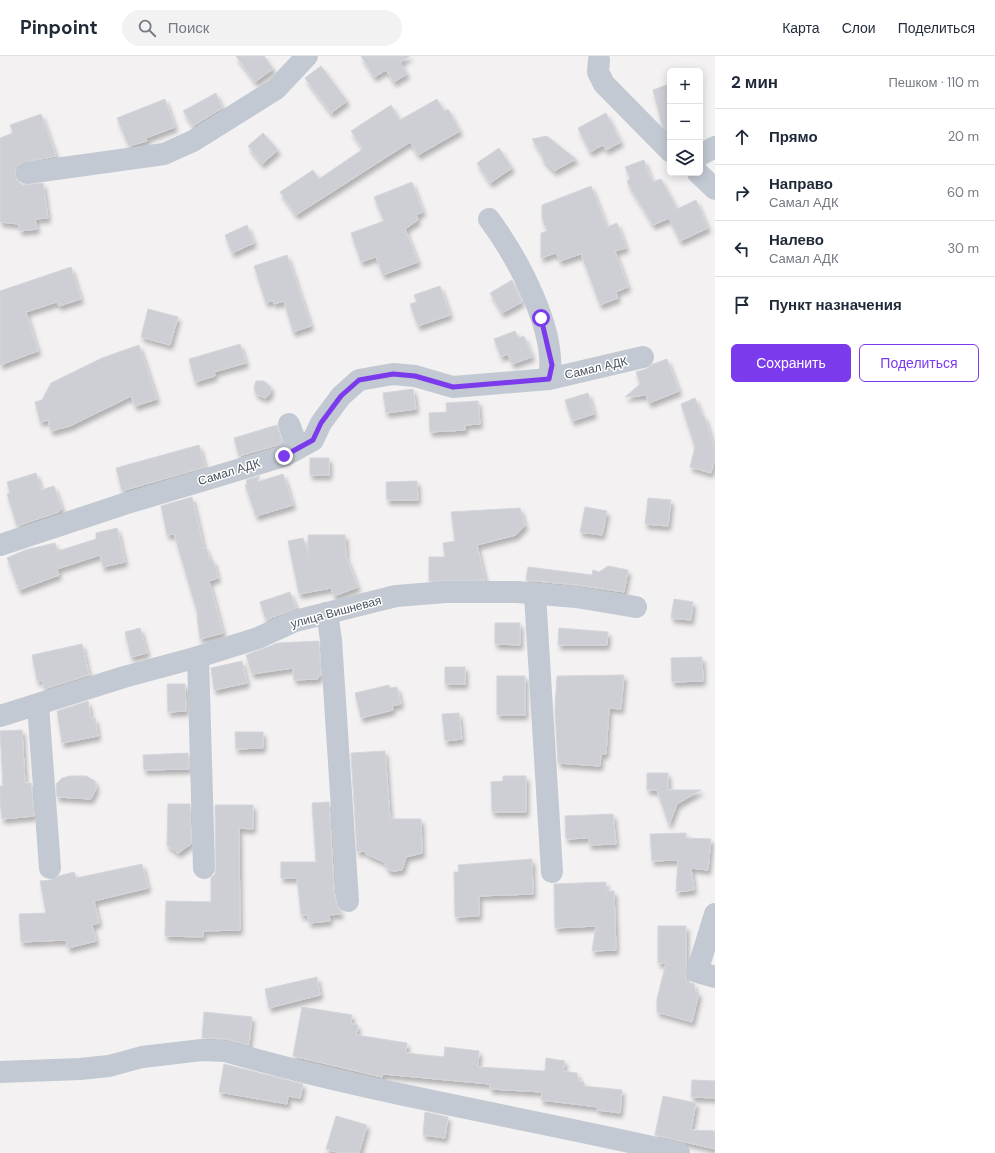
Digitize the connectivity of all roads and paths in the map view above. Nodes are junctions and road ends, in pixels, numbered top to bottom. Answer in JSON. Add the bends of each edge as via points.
{"nodes":[{"id":1,"x":307,"y":56,"type":"edge"},
{"id":2,"x":599,"y":60,"type":"dead end"},
{"id":3,"x":715,"y":147,"type":"edge"},
{"id":4,"x":667,"y":148,"type":"edge"},
{"id":5,"x":703,"y":153,"type":"edge"},
{"id":6,"x":27,"y":173,"type":"dead end"},
{"id":7,"x":701,"y":176,"type":"edge"},
{"id":8,"x":715,"y":189,"type":"edge"},
{"id":9,"x":489,"y":219,"type":"dead end"},
{"id":10,"x":643,"y":357,"type":"dead end"},
{"id":11,"x":549,"y":379,"type":"junction"},
{"id":12,"x":289,"y":424,"type":"dead end"},
{"id":13,"x":298,"y":448,"type":"junction"},
{"id":14,"x":0,"y":545,"type":"edge"},
{"id":15,"x":535,"y":595,"type":"junction"},
{"id":16,"x":636,"y":607,"type":"dead end"},
{"id":17,"x":327,"y":613,"type":"junction"},
{"id":18,"x":198,"y":657,"type":"junction"},
{"id":19,"x":38,"y":705,"type":"junction"},
{"id":20,"x":0,"y":716,"type":"edge"},
{"id":21,"x":50,"y":868,"type":"dead end"},
{"id":22,"x":204,"y":868,"type":"dead end"},
{"id":23,"x":552,"y":872,"type":"dead end"},
{"id":24,"x":348,"y":901,"type":"dead end"},
{"id":25,"x":715,"y":914,"type":"edge"},
{"id":26,"x":715,"y":977,"type":"edge"},
{"id":27,"x":0,"y":1072,"type":"edge"},
{"id":28,"x":679,"y":1153,"type":"edge"}],
"edges":[{"from":1,"to":6,"type":"street","via":[[276,89],[193,141],[164,154]]},
{"from":2,"to":4,"type":"street","via":[[598,72],[604,84]]},
{"from":3,"to":5,"type":"street"},
{"from":7,"to":8,"type":"street"},
{"from":9,"to":11,"type":"street","via":[[509,248],[532,294],[547,338],[552,365]]},
{"from":10,"to":11,"type":"street","name":"Самал АДК"},
{"from":11,"to":13,"type":"street","name":"Самал АДК","via":[[453,387],[415,376],[393,374],[359,380],[341,396],[321,423],[313,440]]},
{"from":12,"to":13,"type":"street"},
{"from":13,"to":14,"type":"street","name":"Самал АДК","via":[[284,456],[124,504]]},
{"from":15,"to":16,"type":"street","name":"улица Вишневая"},
{"from":15,"to":17,"type":"street","name":"улица Вишневая","via":[[517,592],[446,592],[396,596]]},
{"from":15,"to":23,"type":"street"},
{"from":17,"to":18,"type":"street","name":"улица Вишневая","via":[[295,621],[258,638]]},
{"from":17,"to":24,"type":"street","via":[[331,640]]},
{"from":18,"to":19,"type":"street","name":"улица Вишневая","via":[[124,677]]},
{"from":18,"to":22,"type":"street"},
{"from":19,"to":20,"type":"street","name":"улица Вишневая"},
{"from":19,"to":21,"type":"street"},
{"from":25,"to":26,"type":"street","via":[[697,972]]},
{"from":27,"to":28,"type":"street","via":[[80,1069],[109,1066],[142,1056],[202,1050],[225,1051],[368,1088]]}]}
